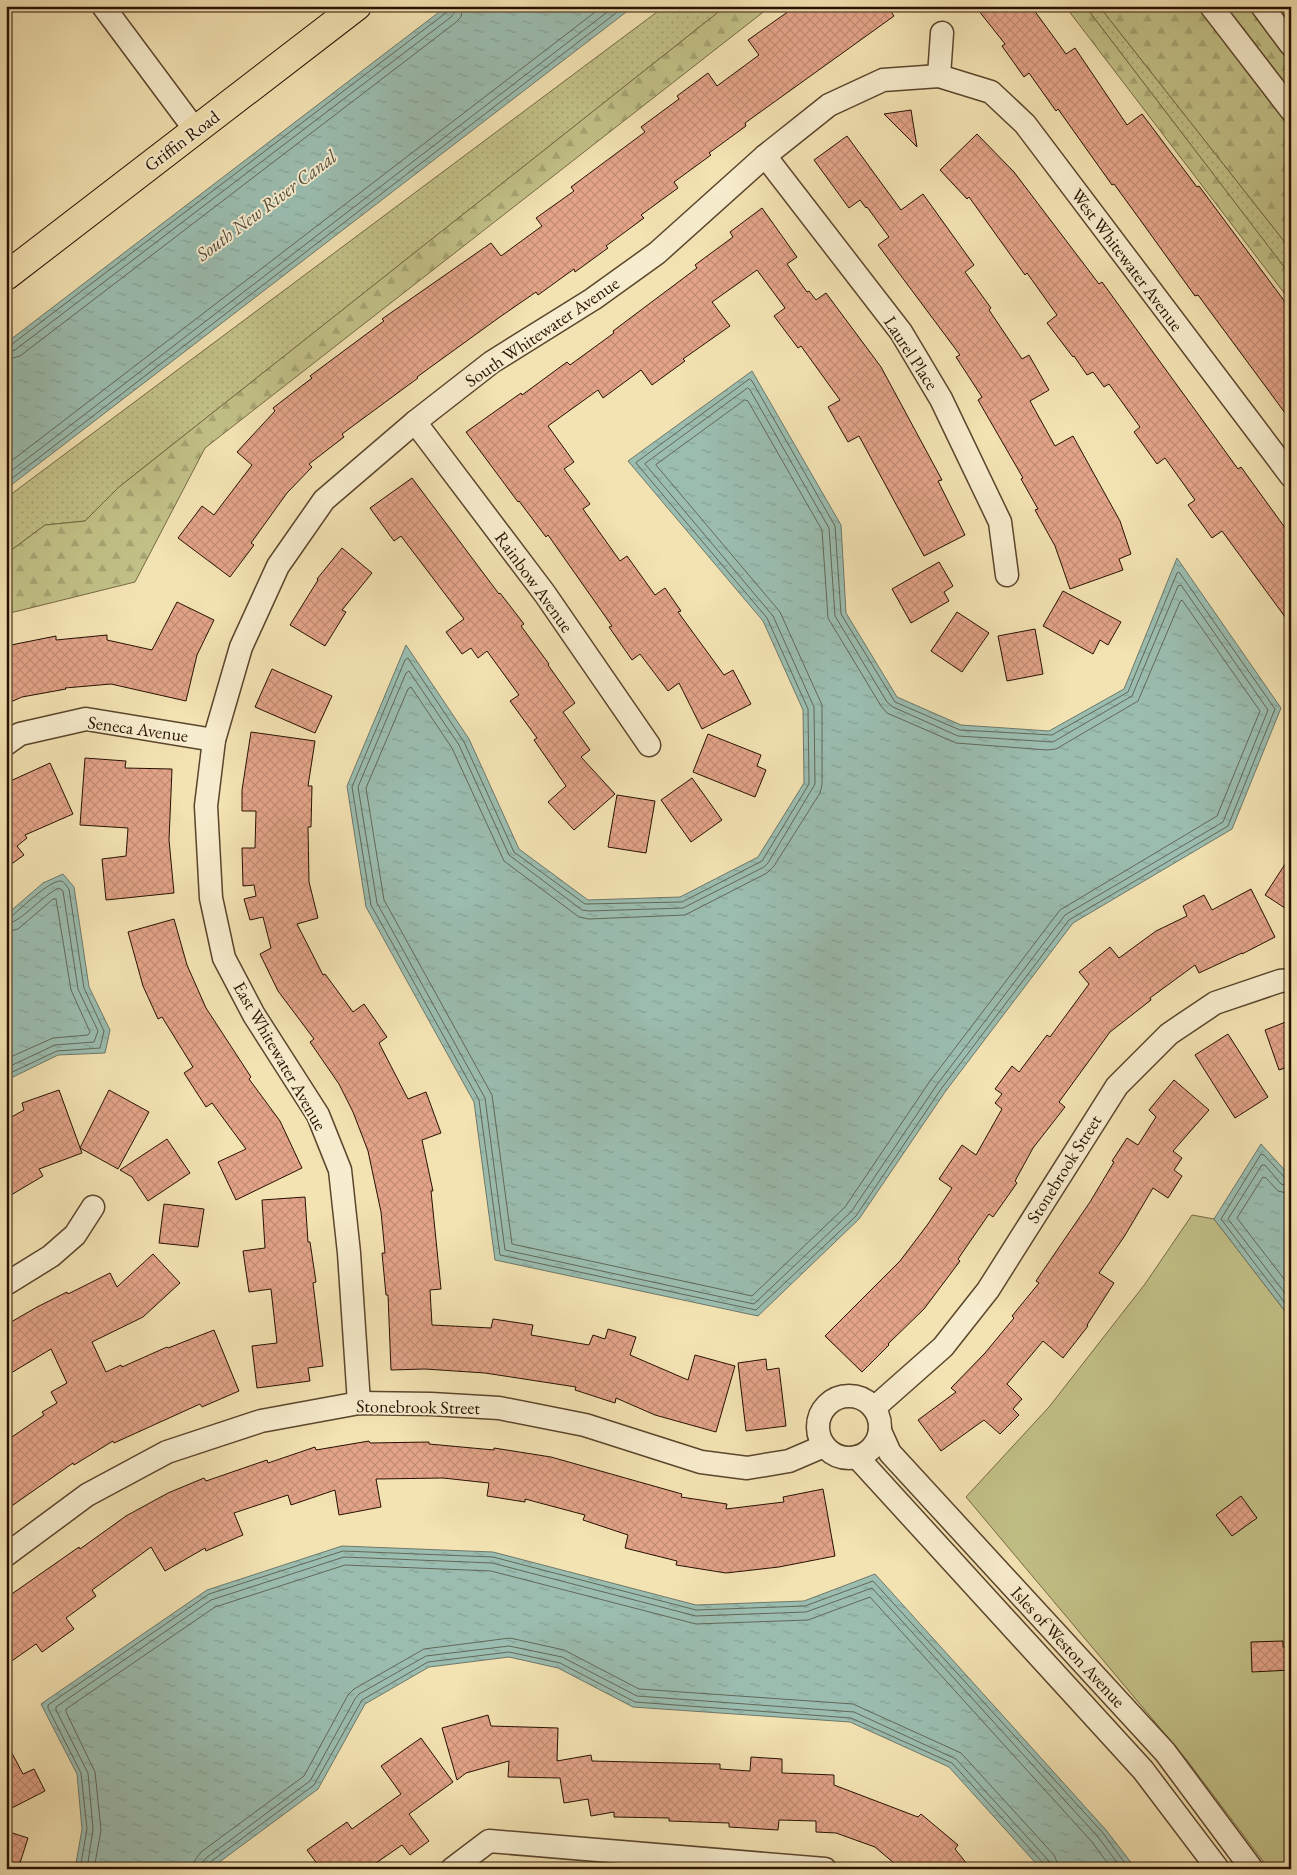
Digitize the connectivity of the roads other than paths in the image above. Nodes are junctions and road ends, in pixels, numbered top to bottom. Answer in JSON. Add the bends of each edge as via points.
{"nodes":[{"id":1,"x":103,"y":6,"type":"edge"},
{"id":2,"x":357,"y":6,"type":"edge"},
{"id":3,"x":1211,"y":6,"type":"edge"},
{"id":4,"x":1262,"y":6,"type":"edge"},
{"id":5,"x":942,"y":33,"type":"dead end"},
{"id":6,"x":1291,"y":45,"type":"edge"},
{"id":7,"x":939,"y":76,"type":"junction"},
{"id":8,"x":1291,"y":110,"type":"edge"},
{"id":9,"x":196,"y":131,"type":"junction"},
{"id":10,"x":765,"y":156,"type":"junction"},
{"id":11,"x":6,"y":276,"type":"edge"},
{"id":12,"x":415,"y":422,"type":"junction"},
{"id":13,"x":1291,"y":476,"type":"edge"},
{"id":14,"x":1007,"y":575,"type":"dead end"},
{"id":15,"x":214,"y":740,"type":"junction"},
{"id":16,"x":6,"y":744,"type":"edge"},
{"id":17,"x":649,"y":745,"type":"dead end"},
{"id":18,"x":1291,"y":980,"type":"edge"},
{"id":19,"x":93,"y":1207,"type":"dead end"},
{"id":20,"x":6,"y":1284,"type":"edge"},
{"id":21,"x":359,"y":1403,"type":"junction"},
{"id":22,"x":874,"y":1408,"type":"junction"},
{"id":23,"x":880,"y":1430,"type":"junction"},
{"id":24,"x":824,"y":1446,"type":"junction"},
{"id":25,"x":857,"y":1457,"type":"junction"},
{"id":26,"x":6,"y":1555,"type":"edge"},
{"id":27,"x":452,"y":1869,"type":"edge"},
{"id":28,"x":825,"y":1869,"type":"edge"},
{"id":29,"x":1218,"y":1869,"type":"edge"},
{"id":30,"x":1252,"y":1869,"type":"edge"}],
"edges":[{"from":1,"to":9,"type":"street"},
{"from":2,"to":9,"type":"main road","name":"Griffin Road"},
{"from":3,"to":8,"type":"street"},
{"from":4,"to":6,"type":"street"},
{"from":5,"to":7,"type":"street"},
{"from":7,"to":10,"type":"street","name":"South Whitewater Avenue","via":[[882,80],[829,105]]},
{"from":7,"to":13,"type":"street","name":"West Whitewater Avenue","via":[[991,92],[1025,124]]},
{"from":9,"to":11,"type":"main road","name":"Griffin Road"},
{"from":10,"to":12,"type":"street","name":"South Whitewater Avenue","via":[[657,253],[593,299],[492,362]]},
{"from":10,"to":14,"type":"street","name":"Laurel Place","via":[[901,332],[941,399],[1000,522]]},
{"from":12,"to":15,"type":"street","name":"South Whitewater Avenue","via":[[324,500],[278,566],[241,646]]},
{"from":12,"to":17,"type":"street","name":"Rainbow Avenue","via":[[545,594]]},
{"from":15,"to":16,"type":"street","name":"Seneca Avenue","via":[[86,719],[20,734]]},
{"from":15,"to":21,"type":"street","name":"East Whitewater Avenue","via":[[206,806],[211,898],[224,958],[254,1015],[318,1115],[340,1170]]},
{"from":18,"to":22,"type":"street","name":"Stonebrook Street","via":[[1215,1003],[1169,1034],[1117,1086],[988,1290],[943,1348]]},
{"from":19,"to":20,"type":"street","via":[[75,1235],[51,1256]]},
{"from":21,"to":24,"type":"street","name":"Stonebrook Street","via":[[499,1408],[585,1426],[701,1462],[747,1468],[789,1461]]},
{"from":21,"to":26,"type":"street","name":"Stonebrook Street","via":[[261,1421],[167,1452],[87,1495]]},
{"from":22,"to":23,"type":"street"},
{"from":22,"to":24,"type":"street","via":[[853,1396],[830,1402],[818,1423]]},
{"from":23,"to":25,"type":"street","via":[[876,1442]]},
{"from":23,"to":30,"type":"street","name":"Isles of Weston Avenue","via":[[890,1453],[1165,1752]]},
{"from":24,"to":25,"type":"street","via":[[839,1456]]},
{"from":25,"to":29,"type":"street","name":"Isles of Weston Avenue","via":[[1144,1770]]},
{"from":27,"to":28,"type":"street","via":[[489,1841]]}]}
